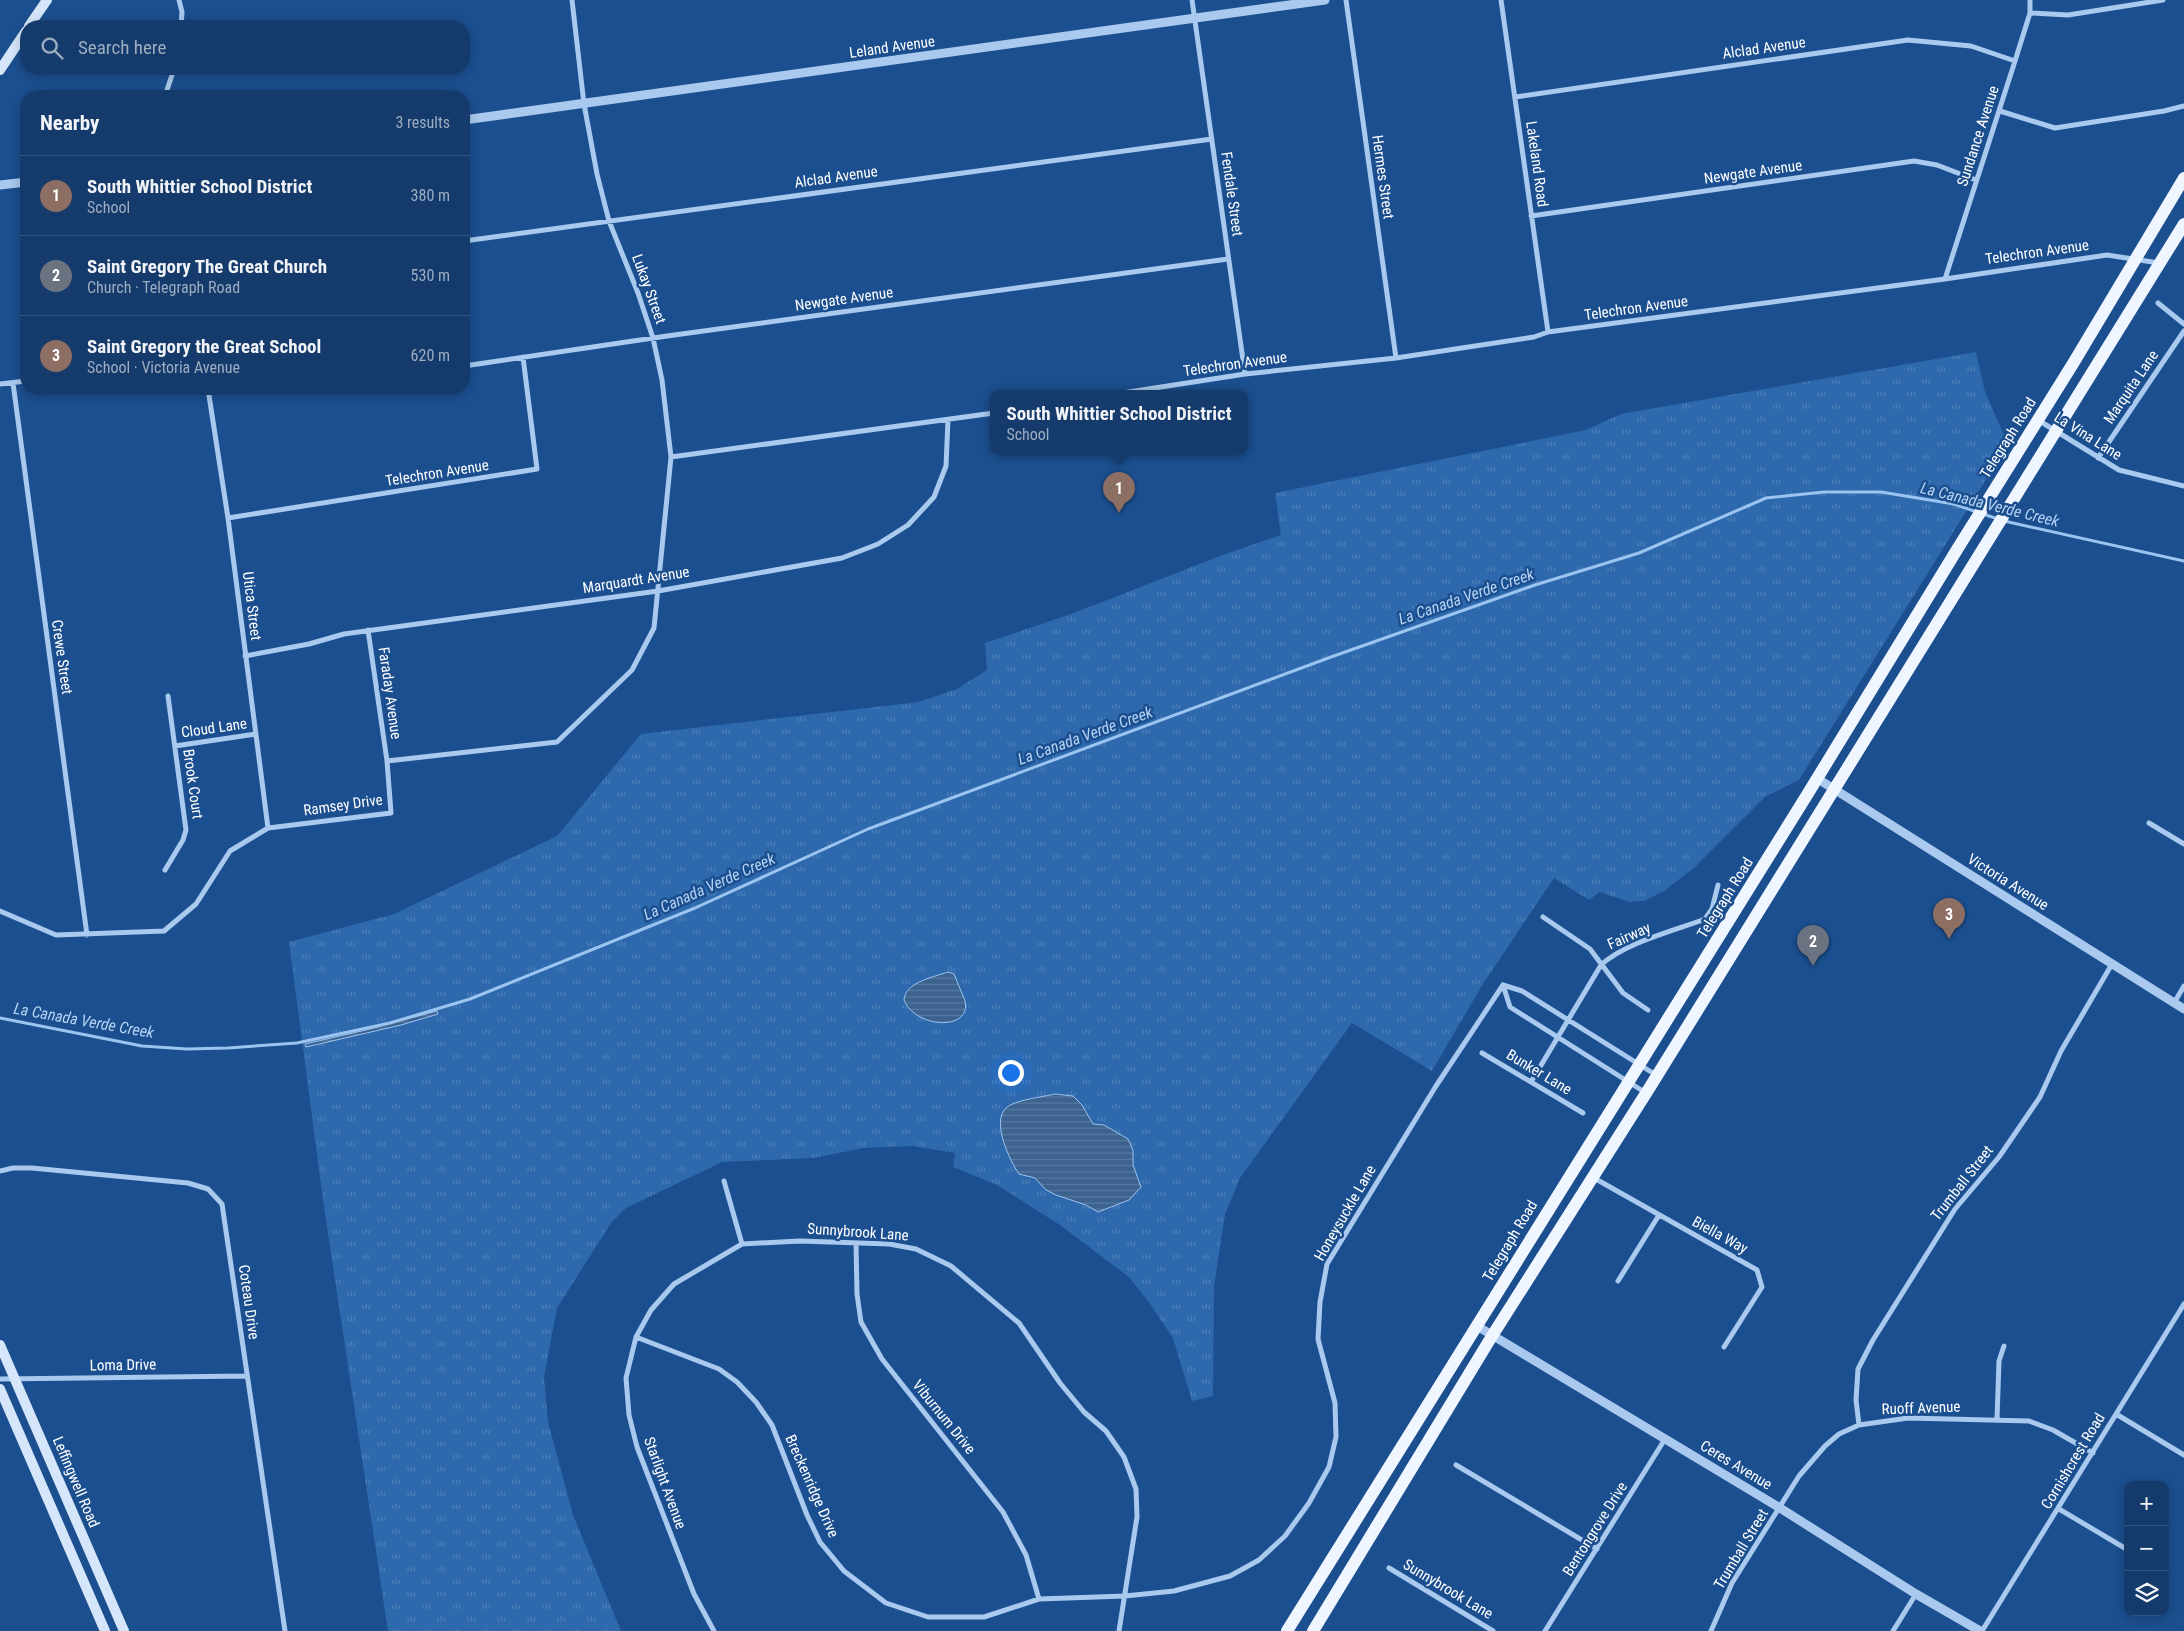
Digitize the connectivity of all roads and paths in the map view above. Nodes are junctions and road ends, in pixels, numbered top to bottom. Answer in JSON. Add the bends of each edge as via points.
{"nodes":[{"id":1,"x":47,"y":0,"type":"edge"},
{"id":2,"x":179,"y":0,"type":"edge"},
{"id":3,"x":572,"y":0,"type":"edge"},
{"id":4,"x":1192,"y":0,"type":"edge"},
{"id":5,"x":1325,"y":0,"type":"edge"},
{"id":6,"x":1346,"y":0,"type":"edge"},
{"id":7,"x":1501,"y":0,"type":"edge"},
{"id":8,"x":2030,"y":0,"type":"edge"},
{"id":9,"x":2163,"y":0,"type":"edge"},
{"id":10,"x":2030,"y":13,"type":"junction"},
{"id":11,"x":1195,"y":18,"type":"junction"},
{"id":12,"x":33,"y":20,"type":"edge"},
{"id":13,"x":181,"y":20,"type":"edge"},
{"id":14,"x":20,"y":40,"type":"edge"},
{"id":15,"x":2016,"y":61,"type":"junction"},
{"id":16,"x":0,"y":70,"type":"edge"},
{"id":17,"x":172,"y":75,"type":"edge"},
{"id":18,"x":167,"y":90,"type":"edge"},
{"id":19,"x":1515,"y":96,"type":"junction"},
{"id":20,"x":584,"y":104,"type":"junction"},
{"id":21,"x":2184,"y":106,"type":"edge"},
{"id":22,"x":2000,"y":111,"type":"junction"},
{"id":23,"x":470,"y":119,"type":"edge"},
{"id":24,"x":1212,"y":138,"type":"junction"},
{"id":25,"x":2184,"y":178,"type":"edge"},
{"id":26,"x":1976,"y":180,"type":"junction"},
{"id":27,"x":20,"y":183,"type":"edge"},
{"id":28,"x":0,"y":185,"type":"edge"},
{"id":29,"x":1531,"y":216,"type":"junction"},
{"id":30,"x":609,"y":221,"type":"junction"},
{"id":31,"x":2184,"y":224,"type":"edge"},
{"id":32,"x":470,"y":240,"type":"edge"},
{"id":33,"x":1228,"y":259,"type":"junction"},
{"id":34,"x":2136,"y":259,"type":"junction"},
{"id":35,"x":2158,"y":263,"type":"junction"},
{"id":36,"x":1945,"y":279,"type":"junction"},
{"id":37,"x":2158,"y":303,"type":"dead end"},
{"id":38,"x":2184,"y":324,"type":"edge"},
{"id":39,"x":2184,"y":331,"type":"edge"},
{"id":40,"x":1548,"y":332,"type":"junction"},
{"id":41,"x":653,"y":338,"type":"junction"},
{"id":42,"x":523,"y":357,"type":"junction"},
{"id":43,"x":1396,"y":358,"type":"junction"},
{"id":44,"x":470,"y":365,"type":"edge"},
{"id":45,"x":1245,"y":374,"type":"junction"},
{"id":46,"x":20,"y":381,"type":"edge"},
{"id":47,"x":13,"y":383,"type":"junction"},
{"id":48,"x":0,"y":384,"type":"edge"},
{"id":49,"x":1142,"y":390,"type":"edge"},
{"id":50,"x":209,"y":395,"type":"edge"},
{"id":51,"x":990,"y":414,"type":"edge"},
{"id":52,"x":948,"y":420,"type":"junction"},
{"id":53,"x":2038,"y":420,"type":"junction"},
{"id":54,"x":2056,"y":430,"type":"junction"},
{"id":55,"x":671,"y":457,"type":"junction"},
{"id":56,"x":2098,"y":458,"type":"junction"},
{"id":57,"x":2184,"y":486,"type":"edge"},
{"id":58,"x":228,"y":518,"type":"junction"},
{"id":59,"x":658,"y":591,"type":"junction"},
{"id":60,"x":368,"y":630,"type":"junction"},
{"id":61,"x":245,"y":656,"type":"junction"},
{"id":62,"x":168,"y":696,"type":"dead end"},
{"id":63,"x":256,"y":734,"type":"junction"},
{"id":64,"x":175,"y":746,"type":"junction"},
{"id":65,"x":387,"y":760,"type":"junction"},
{"id":66,"x":1818,"y":778,"type":"junction"},
{"id":67,"x":1834,"y":789,"type":"junction"},
{"id":68,"x":2149,"y":823,"type":"dead end"},
{"id":69,"x":268,"y":828,"type":"junction"},
{"id":70,"x":2184,"y":844,"type":"edge"},
{"id":71,"x":165,"y":870,"type":"dead end"},
{"id":72,"x":1718,"y":885,"type":"dead end"},
{"id":73,"x":0,"y":911,"type":"edge"},
{"id":74,"x":1543,"y":917,"type":"dead end"},
{"id":75,"x":87,"y":935,"type":"junction"},
{"id":76,"x":1601,"y":964,"type":"junction"},
{"id":77,"x":2112,"y":964,"type":"junction"},
{"id":78,"x":1503,"y":985,"type":"junction"},
{"id":79,"x":2184,"y":986,"type":"edge"},
{"id":80,"x":2174,"y":1003,"type":"junction"},
{"id":81,"x":2184,"y":1009,"type":"edge"},
{"id":82,"x":1648,"y":1010,"type":"dead end"},
{"id":83,"x":1569,"y":1020,"type":"junction"},
{"id":84,"x":1558,"y":1037,"type":"junction"},
{"id":85,"x":1482,"y":1053,"type":"dead end"},
{"id":86,"x":1640,"y":1063,"type":"junction"},
{"id":87,"x":1656,"y":1074,"type":"junction"},
{"id":88,"x":1531,"y":1082,"type":"junction"},
{"id":89,"x":1630,"y":1082,"type":"junction"},
{"id":90,"x":1646,"y":1093,"type":"junction"},
{"id":91,"x":1583,"y":1113,"type":"dead end"},
{"id":92,"x":0,"y":1171,"type":"edge"},
{"id":93,"x":1594,"y":1177,"type":"junction"},
{"id":94,"x":724,"y":1181,"type":"dead end"},
{"id":95,"x":1659,"y":1215,"type":"junction"},
{"id":96,"x":856,"y":1243,"type":"junction"},
{"id":97,"x":742,"y":1244,"type":"junction"},
{"id":98,"x":1618,"y":1281,"type":"dead end"},
{"id":99,"x":2184,"y":1304,"type":"edge"},
{"id":100,"x":1476,"y":1326,"type":"junction"},
{"id":101,"x":1492,"y":1336,"type":"junction"},
{"id":102,"x":636,"y":1337,"type":"junction"},
{"id":103,"x":0,"y":1346,"type":"edge"},
{"id":104,"x":2004,"y":1346,"type":"dead end"},
{"id":105,"x":1724,"y":1347,"type":"dead end"},
{"id":106,"x":246,"y":1376,"type":"junction"},
{"id":107,"x":0,"y":1379,"type":"edge"},
{"id":108,"x":14,"y":1379,"type":"junction"},
{"id":109,"x":0,"y":1389,"type":"edge"},
{"id":110,"x":2116,"y":1414,"type":"junction"},
{"id":111,"x":1997,"y":1419,"type":"junction"},
{"id":112,"x":1859,"y":1425,"type":"junction"},
{"id":113,"x":1665,"y":1439,"type":"junction"},
{"id":114,"x":2093,"y":1453,"type":"junction"},
{"id":115,"x":2184,"y":1455,"type":"edge"},
{"id":116,"x":1456,"y":1464,"type":"dead end"},
{"id":117,"x":1780,"y":1508,"type":"junction"},
{"id":118,"x":2059,"y":1509,"type":"junction"},
{"id":119,"x":2124,"y":1548,"type":"edge"},
{"id":120,"x":1597,"y":1549,"type":"junction"},
{"id":121,"x":1389,"y":1568,"type":"dead end"},
{"id":122,"x":1916,"y":1594,"type":"junction"},
{"id":123,"x":1125,"y":1596,"type":"junction"},
{"id":124,"x":1039,"y":1599,"type":"junction"},
{"id":125,"x":105,"y":1631,"type":"edge"},
{"id":126,"x":124,"y":1631,"type":"edge"},
{"id":127,"x":285,"y":1631,"type":"edge"},
{"id":128,"x":714,"y":1631,"type":"edge"},
{"id":129,"x":1119,"y":1631,"type":"edge"},
{"id":130,"x":1287,"y":1631,"type":"edge"},
{"id":131,"x":1312,"y":1631,"type":"edge"},
{"id":132,"x":1493,"y":1631,"type":"edge"},
{"id":133,"x":1546,"y":1631,"type":"edge"},
{"id":134,"x":1711,"y":1631,"type":"edge"},
{"id":135,"x":1894,"y":1631,"type":"edge"},
{"id":136,"x":1981,"y":1631,"type":"edge"}],
"edges":[{"from":1,"to":12,"type":"main road"},
{"from":2,"to":13,"type":"street"},
{"from":3,"to":20,"type":"street","name":"Lukay Street"},
{"from":4,"to":11,"type":"street","name":"Fendale Street"},
{"from":5,"to":11,"type":"street","name":"Leland Avenue"},
{"from":6,"to":43,"type":"street","name":"Hermes Street"},
{"from":7,"to":19,"type":"street","name":"Lakeland Road"},
{"from":8,"to":10,"type":"street","name":"Sundance Avenue"},
{"from":9,"to":10,"type":"street","via":[[2068,14]]},
{"from":10,"to":15,"type":"street","name":"Sundance Avenue"},
{"from":11,"to":20,"type":"street","name":"Leland Avenue"},
{"from":11,"to":24,"type":"street","name":"Fendale Street"},
{"from":14,"to":16,"type":"main road"},
{"from":15,"to":19,"type":"street","name":"Alclad Avenue","via":[[1971,46],[1908,40]]},
{"from":15,"to":22,"type":"street","name":"Sundance Avenue"},
{"from":17,"to":18,"type":"street"},
{"from":19,"to":29,"type":"street","name":"Lakeland Road"},
{"from":20,"to":23,"type":"street","name":"Leland Avenue"},
{"from":20,"to":30,"type":"street","name":"Lukay Street"},
{"from":21,"to":22,"type":"street","via":[[2055,128]]},
{"from":22,"to":26,"type":"street","name":"Sundance Avenue"},
{"from":24,"to":30,"type":"street","name":"Alclad Avenue"},
{"from":24,"to":33,"type":"street","name":"Fendale Street"},
{"from":25,"to":34,"type":"main road","name":"Telegraph Road"},
{"from":26,"to":29,"type":"street","name":"Newgate Avenue","via":[[1937,165],[1914,161]]},
{"from":26,"to":36,"type":"street","name":"Sundance Avenue"},
{"from":27,"to":28,"type":"street"},
{"from":29,"to":40,"type":"street","name":"Lakeland Road"},
{"from":30,"to":32,"type":"street","name":"Alclad Avenue"},
{"from":30,"to":41,"type":"street","name":"Lukay Street"},
{"from":31,"to":35,"type":"main road"},
{"from":33,"to":41,"type":"street","name":"Newgate Avenue"},
{"from":33,"to":45,"type":"street","name":"Fendale Street"},
{"from":34,"to":35,"type":"street","name":"Telechron Avenue"},
{"from":34,"to":36,"type":"street","name":"Telechron Avenue","via":[[2107,255]]},
{"from":34,"to":53,"type":"main road","name":"Telegraph Road"},
{"from":35,"to":54,"type":"main road"},
{"from":36,"to":40,"type":"street","name":"Telechron Avenue"},
{"from":37,"to":38,"type":"street"},
{"from":39,"to":56,"type":"street","name":"Marquita Lane"},
{"from":40,"to":43,"type":"street","name":"Telechron Avenue","via":[[1534,337]]},
{"from":41,"to":42,"type":"street","name":"Newgate Avenue"},
{"from":41,"to":55,"type":"street","name":"Lukay Street","via":[[662,380]]},
{"from":42,"to":44,"type":"street","name":"Newgate Avenue"},
{"from":42,"to":58,"type":"street","name":"Telechron Avenue","via":[[537,470]]},
{"from":43,"to":45,"type":"street","name":"Telechron Avenue"},
{"from":45,"to":49,"type":"street","name":"Telechron Avenue"},
{"from":46,"to":47,"type":"street"},
{"from":47,"to":48,"type":"street"},
{"from":47,"to":75,"type":"street","name":"Crewe Street"},
{"from":50,"to":58,"type":"street","name":"Utica Street"},
{"from":51,"to":52,"type":"street"},
{"from":52,"to":55,"type":"street"},
{"from":52,"to":59,"type":"street","name":"Marquardt Avenue","via":[[946,466],[934,497],[908,526],[878,544],[842,558]]},
{"from":53,"to":54,"type":"street","name":"La Vina Lane"},
{"from":53,"to":66,"type":"main road","name":"Telegraph Road"},
{"from":54,"to":56,"type":"street","name":"La Vina Lane"},
{"from":54,"to":67,"type":"main road"},
{"from":55,"to":59,"type":"street","name":"Lukay Street"},
{"from":56,"to":57,"type":"street","name":"La Vina Lane","via":[[2119,470]]},
{"from":58,"to":61,"type":"street","name":"Utica Street"},
{"from":59,"to":60,"type":"street","name":"Marquardt Avenue"},
{"from":59,"to":65,"type":"street","via":[[654,628],[632,670],[557,742]]},
{"from":60,"to":61,"type":"street","name":"Marquardt Avenue"},
{"from":60,"to":65,"type":"street","name":"Faraday Avenue"},
{"from":61,"to":63,"type":"street","name":"Utica Street"},
{"from":62,"to":64,"type":"street","name":"Brook Court"},
{"from":63,"to":64,"type":"street","name":"Cloud Lane"},
{"from":63,"to":69,"type":"street","name":"Utica Street"},
{"from":64,"to":71,"type":"street","name":"Brook Court","via":[[186,830],[184,840]]},
{"from":65,"to":69,"type":"street","name":"Ramsey Drive","via":[[391,813]]},
{"from":66,"to":67,"type":"street","name":"Victoria Avenue"},
{"from":66,"to":86,"type":"main road","name":"Telegraph Road"},
{"from":67,"to":77,"type":"street","name":"Victoria Avenue"},
{"from":67,"to":87,"type":"main road"},
{"from":68,"to":70,"type":"street"},
{"from":69,"to":75,"type":"street","name":"Ramsey Drive","via":[[230,851],[196,904],[164,931]]},
{"from":72,"to":76,"type":"street","name":"Fairway","via":[[1712,909],[1705,920],[1626,948]]},
{"from":73,"to":75,"type":"street","name":"Ramsey Drive","via":[[56,935]]},
{"from":74,"to":76,"type":"street","via":[[1590,949]]},
{"from":76,"to":82,"type":"street","via":[[1623,993]]},
{"from":76,"to":83,"type":"street","name":"Fairway"},
{"from":77,"to":80,"type":"street","name":"Victoria Avenue"},
{"from":77,"to":112,"type":"street","name":"Trumball Street","via":[[2061,1051],[2040,1097],[1999,1157],[1955,1209],[1873,1340],[1858,1368],[1856,1400]]},
{"from":78,"to":83,"type":"street","via":[[1522,990]]},
{"from":78,"to":84,"type":"street","via":[[1510,1007]]},
{"from":78,"to":123,"type":"street","name":"Honeysuckle Lane","via":[[1436,1086],[1327,1264],[1318,1339],[1335,1403],[1336,1437],[1329,1467],[1308,1503],[1285,1536],[1260,1560],[1230,1576],[1174,1591]]},
{"from":79,"to":80,"type":"street"},
{"from":80,"to":81,"type":"street","name":"Victoria Avenue"},
{"from":83,"to":84,"type":"street","name":"Fairway"},
{"from":83,"to":86,"type":"street"},
{"from":84,"to":88,"type":"street","name":"Fairway"},
{"from":84,"to":89,"type":"street"},
{"from":85,"to":88,"type":"street","name":"Bunker Lane"},
{"from":86,"to":87,"type":"street"},
{"from":86,"to":89,"type":"main road","name":"Telegraph Road"},
{"from":87,"to":90,"type":"main road"},
{"from":88,"to":91,"type":"street","name":"Bunker Lane"},
{"from":89,"to":90,"type":"street"},
{"from":89,"to":100,"type":"main road","name":"Telegraph Road"},
{"from":90,"to":93,"type":"main road"},
{"from":92,"to":106,"type":"street","name":"Coteau Drive","via":[[32,1168],[188,1183],[208,1189],[222,1204]]},
{"from":93,"to":95,"type":"street","name":"Biella Way"},
{"from":93,"to":101,"type":"main road"},
{"from":94,"to":97,"type":"street"},
{"from":95,"to":98,"type":"street"},
{"from":95,"to":105,"type":"street","name":"Biella Way","via":[[1757,1270],[1762,1287]]},
{"from":96,"to":97,"type":"street","name":"Sunnybrook Lane"},
{"from":96,"to":123,"type":"street","name":"Sunnybrook Lane","via":[[916,1249],[951,1266],[1019,1323],[1060,1383],[1084,1412],[1106,1431],[1124,1457],[1136,1489],[1137,1517]]},
{"from":96,"to":124,"type":"street","name":"Viburnum Drive","via":[[861,1322],[882,1359],[1004,1512],[1026,1555]]},
{"from":97,"to":102,"type":"street","name":"Sunnybrook Lane","via":[[674,1284],[651,1310]]},
{"from":99,"to":110,"type":"street","name":"Cornishcrest Road"},
{"from":100,"to":101,"type":"street","name":"Ceres Avenue"},
{"from":100,"to":130,"type":"main road","name":"Telegraph Road"},
{"from":101,"to":113,"type":"street","name":"Ceres Avenue"},
{"from":101,"to":131,"type":"main road"},
{"from":102,"to":124,"type":"street","name":"Breckenridge Drive","via":[[719,1369],[756,1402],[772,1425],[820,1542],[844,1571],[886,1603],[928,1617],[984,1617]]},
{"from":102,"to":128,"type":"street","name":"Starlight Avenue","via":[[626,1378],[637,1447],[694,1594]]},
{"from":103,"to":108,"type":"main road","name":"Leffingwell Road"},
{"from":104,"to":111,"type":"street","via":[[1999,1361]]},
{"from":106,"to":108,"type":"street","name":"Loma Drive"},
{"from":106,"to":127,"type":"street","name":"Coteau Drive"},
{"from":107,"to":108,"type":"street","name":"Loma Drive"},
{"from":108,"to":126,"type":"main road","name":"Leffingwell Road"},
{"from":109,"to":125,"type":"main road"},
{"from":110,"to":114,"type":"street","name":"Cornishcrest Road"},
{"from":110,"to":115,"type":"street"},
{"from":111,"to":112,"type":"street","name":"Ruoff Avenue","via":[[1908,1418]]},
{"from":111,"to":114,"type":"street","name":"Ruoff Avenue","via":[[2029,1421],[2053,1430]]},
{"from":112,"to":117,"type":"street","name":"Ruoff Avenue","via":[[1825,1446],[1799,1476]]},
{"from":113,"to":117,"type":"street","name":"Ceres Avenue"},
{"from":113,"to":120,"type":"street","name":"Bentongrove Drive"},
{"from":114,"to":118,"type":"street","name":"Cornishcrest Road"},
{"from":116,"to":120,"type":"street"},
{"from":117,"to":122,"type":"street","name":"Ceres Avenue"},
{"from":117,"to":134,"type":"street","name":"Trumball Street","via":[[1732,1583]]},
{"from":118,"to":119,"type":"street"},
{"from":118,"to":136,"type":"street","name":"Cornishcrest Road"},
{"from":120,"to":133,"type":"street","name":"Bentongrove Drive"},
{"from":121,"to":132,"type":"street","name":"Sunnybrook Lane"},
{"from":122,"to":135,"type":"street"},
{"from":122,"to":136,"type":"street","name":"Ceres Avenue"},
{"from":123,"to":124,"type":"street","name":"Breckenridge Drive"},
{"from":123,"to":129,"type":"street"}]}
